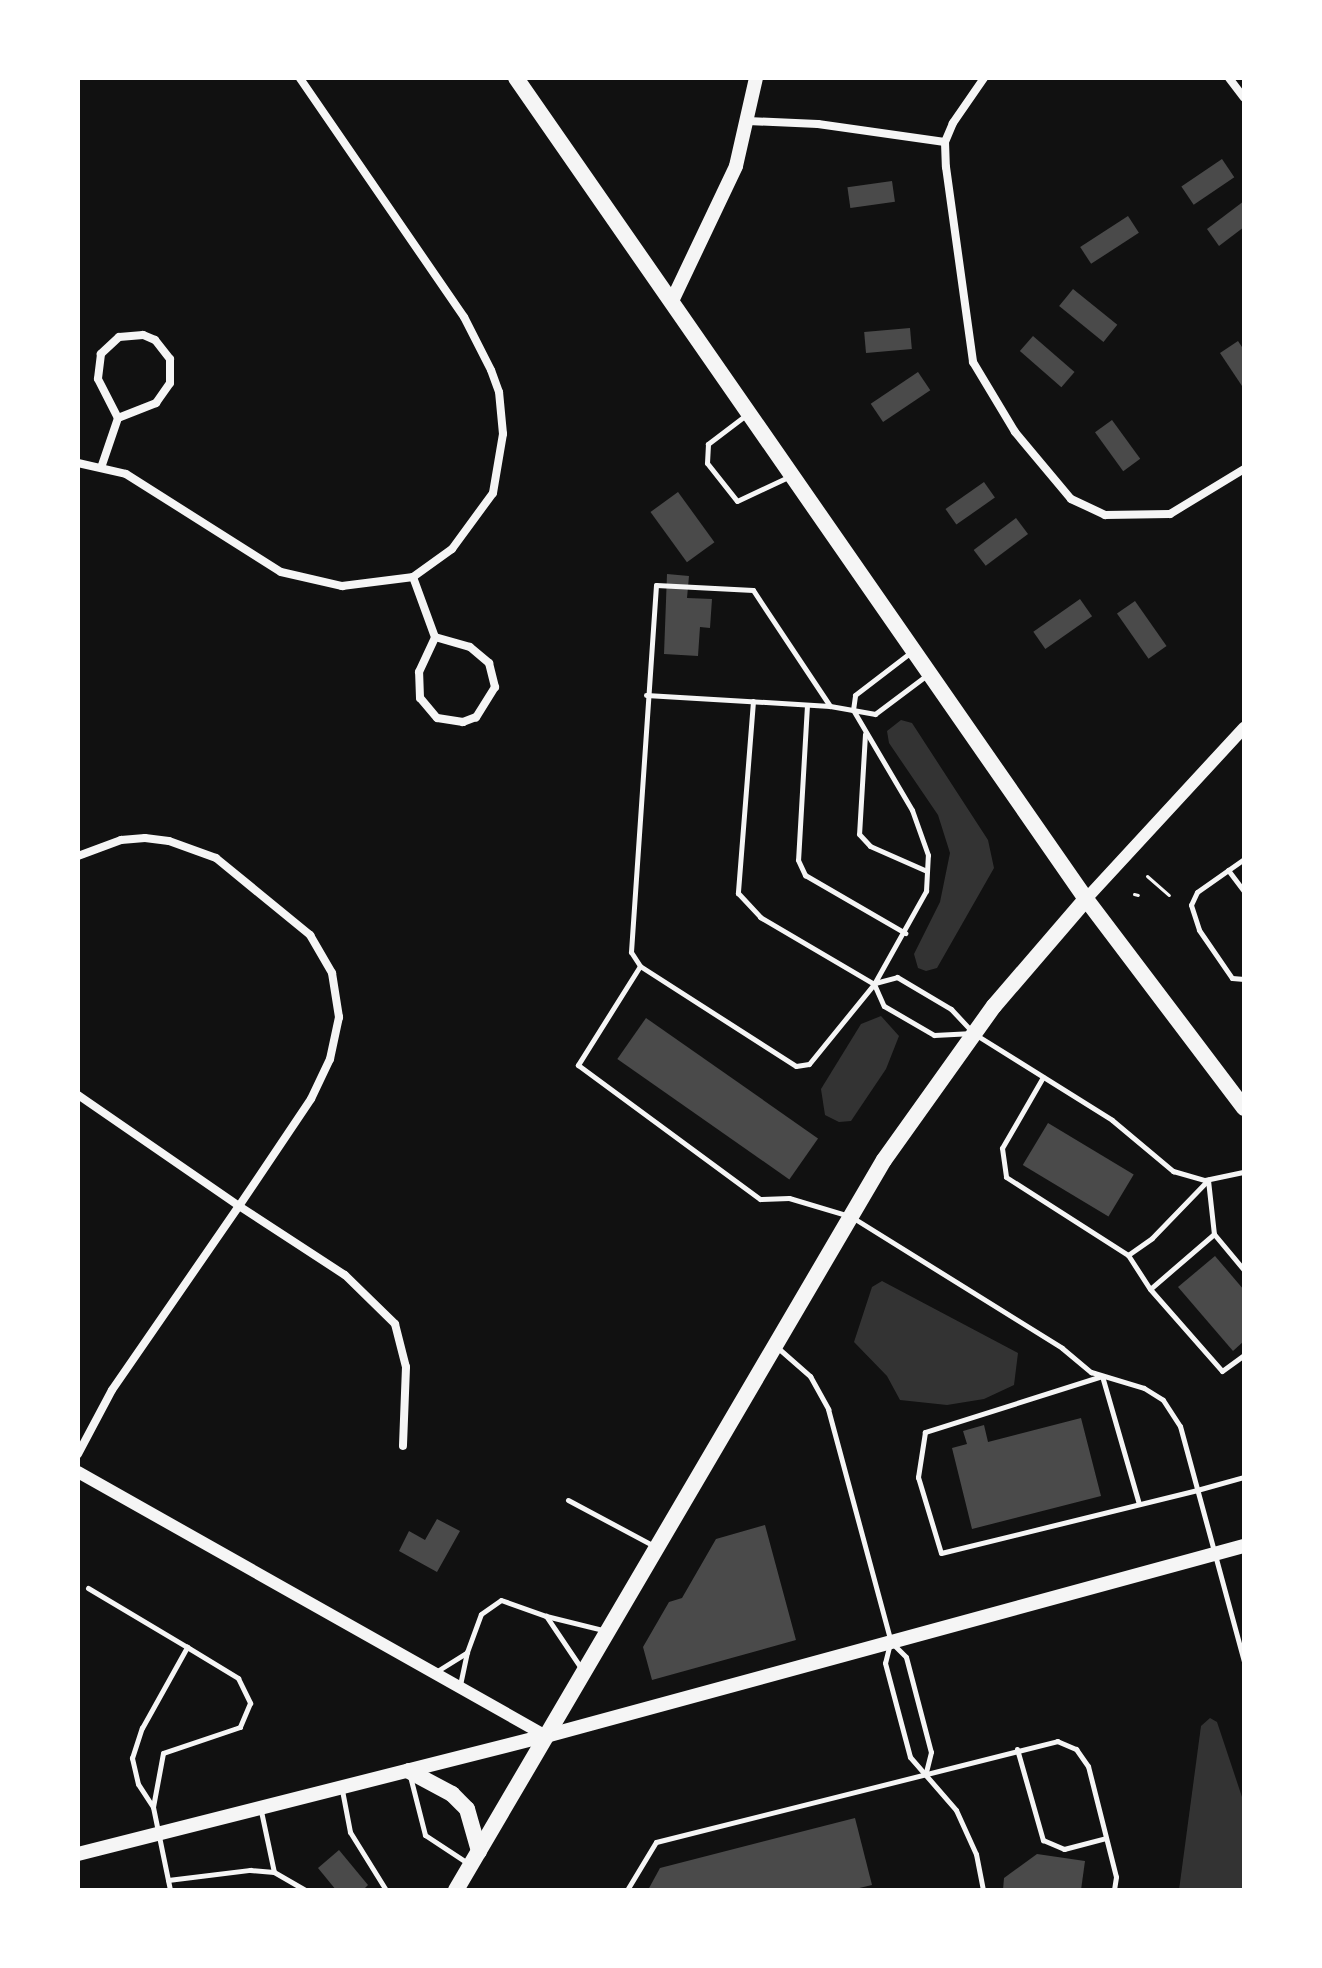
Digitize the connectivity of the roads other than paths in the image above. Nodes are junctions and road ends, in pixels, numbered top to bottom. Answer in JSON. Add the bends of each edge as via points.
{"nodes":[{"id":1,"x":300,"y":78,"type":"edge"},
{"id":2,"x":516,"y":78,"type":"edge"},
{"id":3,"x":756,"y":78,"type":"edge"},
{"id":4,"x":984,"y":78,"type":"edge"},
{"id":5,"x":1229,"y":78,"type":"edge"},
{"id":6,"x":1244,"y":98,"type":"edge"},
{"id":7,"x":748,"y":121,"type":"junction"},
{"id":8,"x":945,"y":142,"type":"junction"},
{"id":9,"x":672,"y":301,"type":"junction"},
{"id":10,"x":749,"y":412,"type":"junction"},
{"id":11,"x":118,"y":418,"type":"junction"},
{"id":12,"x":78,"y":463,"type":"edge"},
{"id":13,"x":102,"y":465,"type":"junction"},
{"id":14,"x":1244,"y":469,"type":"edge"},
{"id":15,"x":792,"y":474,"type":"junction"},
{"id":16,"x":413,"y":577,"type":"junction"},
{"id":17,"x":435,"y":637,"type":"junction"},
{"id":18,"x":914,"y":650,"type":"junction"},
{"id":19,"x":930,"y":673,"type":"junction"},
{"id":20,"x":646,"y":695,"type":"junction"},
{"id":21,"x":753,"y":701,"type":"junction"},
{"id":22,"x":807,"y":705,"type":"junction"},
{"id":23,"x":830,"y":706,"type":"junction"},
{"id":24,"x":853,"y":710,"type":"junction"},
{"id":25,"x":1244,"y":728,"type":"edge"},
{"id":26,"x":866,"y":731,"type":"junction"},
{"id":27,"x":78,"y":856,"type":"edge"},
{"id":28,"x":1244,"y":859,"type":"edge"},
{"id":29,"x":1228,"y":870,"type":"junction"},
{"id":30,"x":927,"y":871,"type":"junction"},
{"id":31,"x":1244,"y":891,"type":"edge"},
{"id":32,"x":1086,"y":899,"type":"junction"},
{"id":33,"x":905,"y":933,"type":"junction"},
{"id":34,"x":640,"y":966,"type":"junction"},
{"id":35,"x":1244,"y":979,"type":"edge"},
{"id":36,"x":874,"y":984,"type":"junction"},
{"id":37,"x":973,"y":1033,"type":"junction"},
{"id":38,"x":1043,"y":1077,"type":"junction"},
{"id":39,"x":78,"y":1095,"type":"edge"},
{"id":40,"x":1243,"y":1101,"type":"edge"},
{"id":41,"x":1244,"y":1172,"type":"edge"},
{"id":42,"x":1208,"y":1179,"type":"junction"},
{"id":43,"x":239,"y":1206,"type":"junction"},
{"id":44,"x":851,"y":1216,"type":"junction"},
{"id":45,"x":1214,"y":1234,"type":"junction"},
{"id":46,"x":1128,"y":1255,"type":"junction"},
{"id":47,"x":1244,"y":1270,"type":"edge"},
{"id":48,"x":1150,"y":1289,"type":"junction"},
{"id":49,"x":775,"y":1346,"type":"junction"},
{"id":50,"x":1244,"y":1355,"type":"edge"},
{"id":51,"x":1102,"y":1376,"type":"junction"},
{"id":52,"x":403,"y":1446,"type":"dead end"},
{"id":53,"x":78,"y":1454,"type":"edge"},
{"id":54,"x":78,"y":1472,"type":"edge"},
{"id":55,"x":1244,"y":1477,"type":"edge"},
{"id":56,"x":1197,"y":1490,"type":"junction"},
{"id":57,"x":568,"y":1500,"type":"dead end"},
{"id":58,"x":1139,"y":1504,"type":"junction"},
{"id":59,"x":1244,"y":1546,"type":"edge"},
{"id":60,"x":657,"y":1548,"type":"junction"},
{"id":61,"x":1215,"y":1554,"type":"junction"},
{"id":62,"x":88,"y":1588,"type":"dead end"},
{"id":63,"x":546,"y":1616,"type":"junction"},
{"id":64,"x":608,"y":1631,"type":"junction"},
{"id":65,"x":891,"y":1642,"type":"junction"},
{"id":66,"x":187,"y":1647,"type":"junction"},
{"id":67,"x":467,"y":1652,"type":"junction"},
{"id":68,"x":1244,"y":1662,"type":"edge"},
{"id":69,"x":584,"y":1672,"type":"junction"},
{"id":70,"x":434,"y":1673,"type":"junction"},
{"id":71,"x":460,"y":1687,"type":"junction"},
{"id":72,"x":546,"y":1736,"type":"junction"},
{"id":73,"x":1017,"y":1749,"type":"junction"},
{"id":74,"x":409,"y":1771,"type":"junction"},
{"id":75,"x":926,"y":1773,"type":"junction"},
{"id":76,"x":341,"y":1789,"type":"junction"},
{"id":77,"x":153,"y":1807,"type":"junction"},
{"id":78,"x":260,"y":1809,"type":"junction"},
{"id":79,"x":159,"y":1834,"type":"junction"},
{"id":80,"x":1106,"y":1838,"type":"junction"},
{"id":81,"x":78,"y":1854,"type":"edge"},
{"id":82,"x":475,"y":1858,"type":"junction"},
{"id":83,"x":274,"y":1872,"type":"junction"},
{"id":84,"x":167,"y":1880,"type":"junction"},
{"id":85,"x":170,"y":1890,"type":"edge"},
{"id":86,"x":305,"y":1890,"type":"edge"},
{"id":87,"x":386,"y":1890,"type":"edge"},
{"id":88,"x":456,"y":1890,"type":"edge"},
{"id":89,"x":627,"y":1890,"type":"edge"},
{"id":90,"x":983,"y":1890,"type":"edge"},
{"id":91,"x":1114,"y":1890,"type":"edge"}],
"edges":[{"from":1,"to":16,"type":"street","via":[[464,317],[499,392],[503,434],[493,493],[452,549]]},
{"from":2,"to":9,"type":"main road"},
{"from":3,"to":7,"type":"main road"},
{"from":4,"to":8,"type":"street","via":[[965,101]]},
{"from":5,"to":6,"type":"street"},
{"from":7,"to":8,"type":"street","via":[[818,124]]},
{"from":7,"to":9,"type":"main road","via":[[736,166]]},
{"from":8,"to":14,"type":"street","via":[[973,362],[1047,473],[1071,499],[1105,515],[1135,519],[1190,506]]},
{"from":9,"to":10,"type":"main road"},
{"from":10,"to":15,"type":"main road"},
{"from":10,"to":15,"type":"lane","via":[[708,444],[705,456],[715,475],[732,499],[744,502]]},
{"from":11,"to":11,"type":"street","via":[[98,379],[101,354],[119,337],[143,335],[170,359],[170,383],[156,403]]},
{"from":11,"to":13,"type":"street"},
{"from":12,"to":13,"type":"street"},
{"from":13,"to":16,"type":"street","via":[[126,474],[292,576],[359,587]]},
{"from":15,"to":18,"type":"main road"},
{"from":16,"to":17,"type":"street"},
{"from":17,"to":17,"type":"street","via":[[419,672],[420,698],[437,718],[463,722],[476,717],[492,699],[489,663],[470,647]]},
{"from":18,"to":19,"type":"main road"},
{"from":18,"to":24,"type":"lane","via":[[855,695]]},
{"from":19,"to":24,"type":"lane","via":[[875,714]]},
{"from":19,"to":32,"type":"main road"},
{"from":20,"to":21,"type":"lane"},
{"from":20,"to":23,"type":"lane","via":[[656,585],[753,590]]},
{"from":20,"to":34,"type":"lane","via":[[631,952]]},
{"from":21,"to":22,"type":"lane"},
{"from":21,"to":36,"type":"lane","via":[[738,893],[760,917]]},
{"from":22,"to":23,"type":"lane"},
{"from":22,"to":33,"type":"lane","via":[[798,860],[805,875]]},
{"from":23,"to":24,"type":"lane"},
{"from":24,"to":26,"type":"lane"},
{"from":25,"to":32,"type":"street"},
{"from":26,"to":30,"type":"lane","via":[[912,810],[928,855]]},
{"from":26,"to":30,"type":"lane","via":[[859,834],[870,846]]},
{"from":27,"to":43,"type":"street","via":[[121,840],[145,838],[193,848],[276,902],[323,954],[338,995],[330,1059],[311,1099]]},
{"from":28,"to":29,"type":"lane"},
{"from":29,"to":31,"type":"lane"},
{"from":29,"to":35,"type":"lane","via":[[1197,892],[1191,905],[1199,930],[1232,978]]},
{"from":30,"to":33,"type":"lane","via":[[926,891]]},
{"from":32,"to":37,"type":"main road"},
{"from":32,"to":40,"type":"main road"},
{"from":33,"to":36,"type":"lane"},
{"from":34,"to":36,"type":"lane","via":[[796,1066],[809,1064]]},
{"from":34,"to":44,"type":"lane","via":[[578,1065],[760,1199],[789,1198]]},
{"from":36,"to":37,"type":"lane","via":[[897,977],[951,1009]]},
{"from":36,"to":37,"type":"lane","via":[[884,1006],[934,1035]]},
{"from":37,"to":38,"type":"lane"},
{"from":37,"to":44,"type":"main road","via":[[931,1088]]},
{"from":38,"to":42,"type":"lane","via":[[1112,1120],[1173,1171]]},
{"from":38,"to":46,"type":"lane","via":[[1002,1148],[1006,1177]]},
{"from":39,"to":43,"type":"street"},
{"from":41,"to":42,"type":"lane"},
{"from":42,"to":45,"type":"lane"},
{"from":42,"to":46,"type":"lane","via":[[1152,1238]]},
{"from":43,"to":52,"type":"street","via":[[345,1275],[395,1324],[406,1367]]},
{"from":43,"to":53,"type":"street","via":[[112,1390]]},
{"from":44,"to":49,"type":"main road"},
{"from":44,"to":51,"type":"lane"},
{"from":45,"to":47,"type":"lane"},
{"from":45,"to":48,"type":"lane"},
{"from":46,"to":48,"type":"lane"},
{"from":48,"to":50,"type":"lane","via":[[1222,1371]]},
{"from":49,"to":60,"type":"main road"},
{"from":49,"to":65,"type":"lane","via":[[810,1376],[828,1409]]},
{"from":51,"to":56,"type":"lane","via":[[1144,1388],[1163,1400],[1180,1426]]},
{"from":51,"to":58,"type":"lane"},
{"from":51,"to":58,"type":"lane","via":[[925,1432],[918,1477],[941,1553]]},
{"from":54,"to":70,"type":"street"},
{"from":55,"to":56,"type":"lane"},
{"from":56,"to":58,"type":"lane"},
{"from":56,"to":61,"type":"lane"},
{"from":57,"to":60,"type":"lane"},
{"from":59,"to":61,"type":"main road"},
{"from":60,"to":64,"type":"main road"},
{"from":61,"to":65,"type":"main road"},
{"from":61,"to":68,"type":"lane"},
{"from":62,"to":66,"type":"lane"},
{"from":63,"to":64,"type":"lane"},
{"from":63,"to":67,"type":"lane","via":[[501,1600],[481,1614]]},
{"from":63,"to":69,"type":"lane"},
{"from":64,"to":69,"type":"main road"},
{"from":65,"to":72,"type":"main road"},
{"from":65,"to":75,"type":"lane","via":[[906,1657],[917,1698],[931,1752]]},
{"from":65,"to":75,"type":"lane","via":[[885,1663],[906,1744],[910,1757]]},
{"from":66,"to":77,"type":"lane","via":[[142,1728],[132,1758],[138,1784]]},
{"from":66,"to":77,"type":"lane","via":[[238,1678],[250,1703],[240,1727],[163,1753]]},
{"from":67,"to":70,"type":"lane"},
{"from":67,"to":71,"type":"lane"},
{"from":69,"to":72,"type":"main road"},
{"from":70,"to":71,"type":"street"},
{"from":71,"to":72,"type":"street"},
{"from":72,"to":74,"type":"main road"},
{"from":72,"to":82,"type":"main road"},
{"from":73,"to":75,"type":"lane"},
{"from":73,"to":80,"type":"lane","via":[[1057,1741],[1076,1749],[1088,1766]]},
{"from":73,"to":80,"type":"lane","via":[[1043,1840],[1064,1849]]},
{"from":74,"to":76,"type":"main road"},
{"from":74,"to":82,"type":"main road","via":[[452,1794],[467,1809]]},
{"from":74,"to":82,"type":"lane","via":[[425,1835]]},
{"from":75,"to":89,"type":"lane","via":[[656,1842]]},
{"from":75,"to":90,"type":"lane","via":[[956,1810],[976,1854]]},
{"from":76,"to":78,"type":"main road"},
{"from":76,"to":87,"type":"lane","via":[[350,1832]]},
{"from":77,"to":79,"type":"lane"},
{"from":78,"to":79,"type":"main road"},
{"from":78,"to":83,"type":"lane"},
{"from":79,"to":81,"type":"main road"},
{"from":79,"to":84,"type":"lane"},
{"from":80,"to":91,"type":"lane"},
{"from":82,"to":88,"type":"main road"},
{"from":83,"to":84,"type":"lane"},
{"from":83,"to":86,"type":"lane"},
{"from":84,"to":85,"type":"lane"}]}
